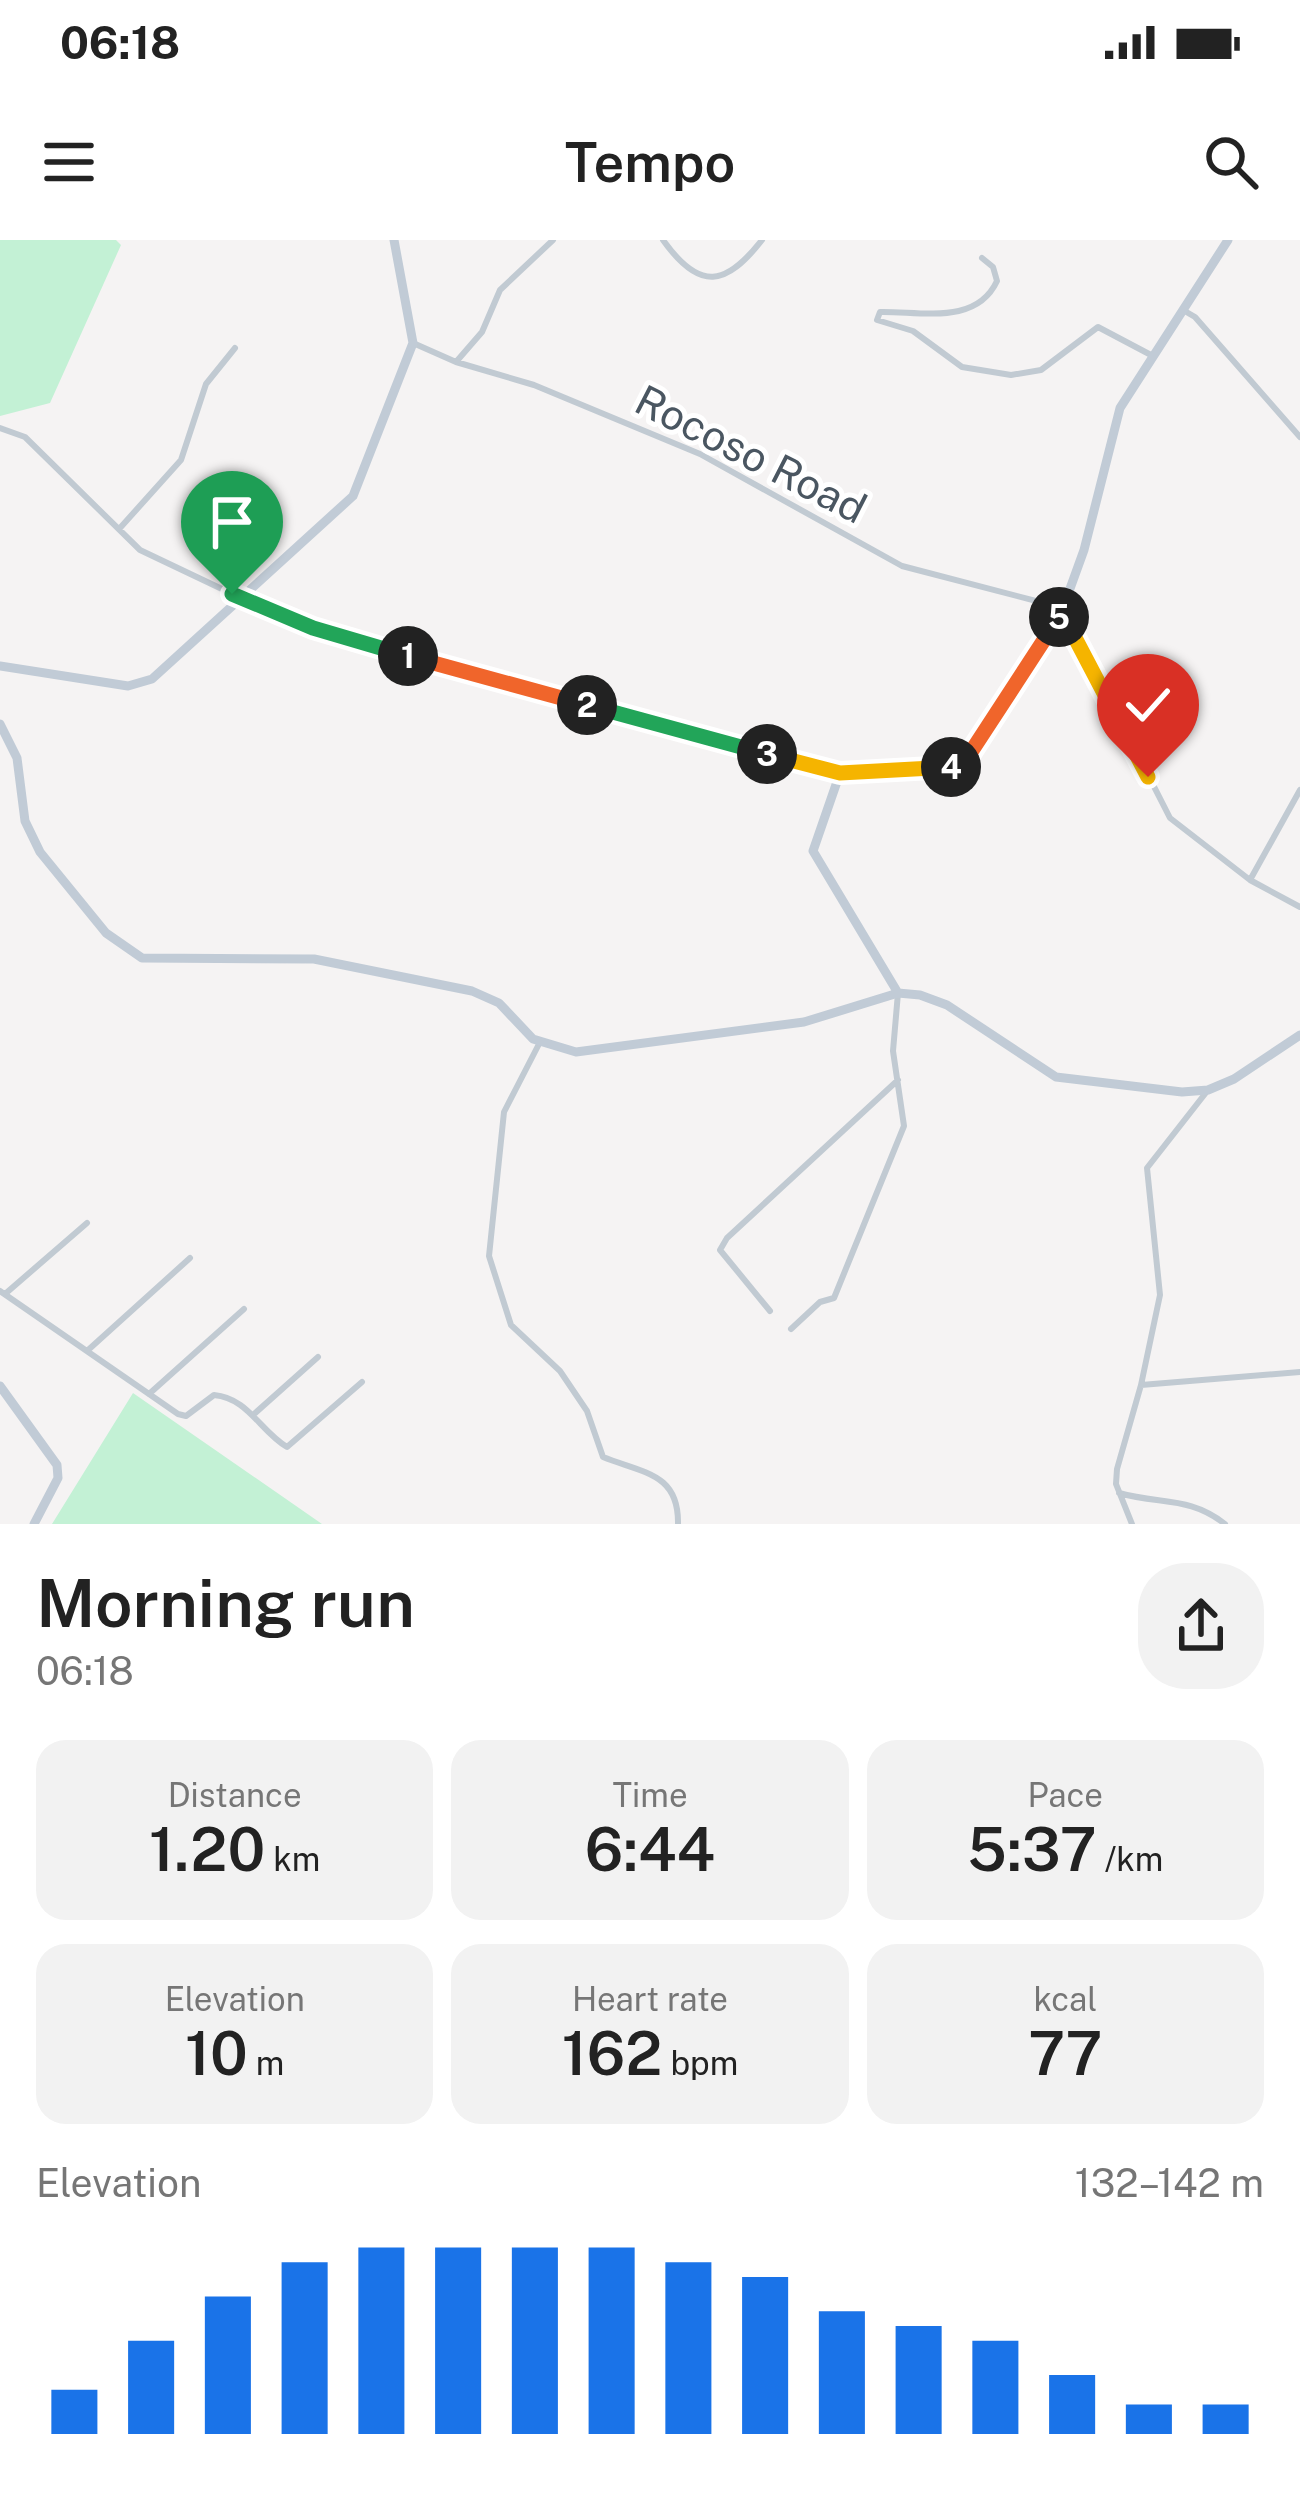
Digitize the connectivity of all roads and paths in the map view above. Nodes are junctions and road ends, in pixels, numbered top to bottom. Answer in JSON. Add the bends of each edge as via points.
{"nodes":[{"id":1,"x":394,"y":240,"type":"edge"},
{"id":2,"x":553,"y":240,"type":"edge"},
{"id":3,"x":663,"y":240,"type":"edge"},
{"id":4,"x":762,"y":240,"type":"edge"},
{"id":5,"x":1228,"y":240,"type":"edge"},
{"id":6,"x":982,"y":257,"type":"dead end"},
{"id":7,"x":1183,"y":310,"type":"junction"},
{"id":8,"x":413,"y":343,"type":"junction"},
{"id":9,"x":236,"y":348,"type":"dead end"},
{"id":10,"x":1151,"y":355,"type":"junction"},
{"id":11,"x":456,"y":362,"type":"junction"},
{"id":12,"x":0,"y":428,"type":"edge"},
{"id":13,"x":1300,"y":437,"type":"edge"},
{"id":14,"x":119,"y":528,"type":"junction"},
{"id":15,"x":243,"y":599,"type":"junction"},
{"id":16,"x":1063,"y":610,"type":"junction"},
{"id":17,"x":0,"y":666,"type":"edge"},
{"id":18,"x":0,"y":724,"type":"edge"},
{"id":19,"x":840,"y":773,"type":"junction"},
{"id":20,"x":1300,"y":790,"type":"edge"},
{"id":21,"x":1250,"y":880,"type":"junction"},
{"id":22,"x":1300,"y":907,"type":"edge"},
{"id":23,"x":898,"y":993,"type":"junction"},
{"id":24,"x":1300,"y":1036,"type":"edge"},
{"id":25,"x":540,"y":1042,"type":"junction"},
{"id":26,"x":898,"y":1080,"type":"junction"},
{"id":27,"x":1208,"y":1090,"type":"junction"},
{"id":28,"x":87,"y":1223,"type":"dead end"},
{"id":29,"x":190,"y":1258,"type":"dead end"},
{"id":30,"x":2,"y":1292,"type":"edge"},
{"id":31,"x":244,"y":1309,"type":"dead end"},
{"id":32,"x":770,"y":1311,"type":"dead end"},
{"id":33,"x":791,"y":1329,"type":"dead end"},
{"id":34,"x":87,"y":1351,"type":"junction"},
{"id":35,"x":318,"y":1357,"type":"dead end"},
{"id":36,"x":1300,"y":1372,"type":"edge"},
{"id":37,"x":362,"y":1382,"type":"dead end"},
{"id":38,"x":1141,"y":1385,"type":"junction"},
{"id":39,"x":0,"y":1386,"type":"edge"},
{"id":40,"x":149,"y":1394,"type":"junction"},
{"id":41,"x":253,"y":1415,"type":"junction"},
{"id":42,"x":1119,"y":1493,"type":"junction"},
{"id":43,"x":34,"y":1524,"type":"edge"},
{"id":44,"x":678,"y":1524,"type":"edge"},
{"id":45,"x":1132,"y":1524,"type":"edge"},
{"id":46,"x":1225,"y":1524,"type":"edge"}],
"edges":[{"from":1,"to":8,"type":"street"},
{"from":2,"to":11,"type":"street","via":[[500,290],[482,332]]},
{"from":3,"to":4,"type":"street","via":[[710,278],[738,269]]},
{"from":5,"to":7,"type":"street"},
{"from":6,"to":10,"type":"street","via":[[997,281],[976,305],[954,313],[880,312],[877,320],[986,374],[1041,370],[1098,327]]},
{"from":7,"to":10,"type":"street"},
{"from":7,"to":13,"type":"street"},
{"from":8,"to":11,"type":"street","name":"Rocoso Road"},
{"from":8,"to":15,"type":"street","via":[[353,496]]},
{"from":9,"to":14,"type":"street","via":[[206,384],[181,460]]},
{"from":10,"to":16,"type":"street","via":[[1120,408]]},
{"from":11,"to":16,"type":"street","name":"Rocoso Road","via":[[700,454],[902,566]]},
{"from":12,"to":14,"type":"street","via":[[25,437]]},
{"from":14,"to":15,"type":"street","via":[[165,566]]},
{"from":15,"to":17,"type":"street","via":[[141,684]]},
{"from":15,"to":19,"type":"street","via":[[376,647]]},
{"from":16,"to":19,"type":"street","via":[[960,762]]},
{"from":16,"to":21,"type":"street","via":[[1170,818]]},
{"from":18,"to":25,"type":"street","via":[[17,758],[25,821],[40,852],[130,953],[193,962],[314,959],[472,991]]},
{"from":19,"to":23,"type":"street","via":[[813,851]]},
{"from":20,"to":21,"type":"street"},
{"from":21,"to":22,"type":"street"},
{"from":23,"to":25,"type":"street","via":[[804,1022],[719,1035],[576,1052]]},
{"from":23,"to":26,"type":"street"},
{"from":23,"to":27,"type":"street","via":[[947,1005],[1072,1082]]},
{"from":24,"to":27,"type":"street"},
{"from":25,"to":44,"type":"street","via":[[504,1112],[491,1262],[511,1325],[560,1371],[603,1457],[669,1484]]},
{"from":26,"to":32,"type":"street","via":[[727,1238],[724,1258]]},
{"from":26,"to":33,"type":"street","via":[[904,1126],[865,1230],[834,1298]]},
{"from":27,"to":38,"type":"street","via":[[1147,1168],[1160,1294]]},
{"from":28,"to":30,"type":"street"},
{"from":29,"to":34,"type":"street"},
{"from":30,"to":34,"type":"street"},
{"from":31,"to":40,"type":"street"},
{"from":34,"to":40,"type":"street"},
{"from":35,"to":41,"type":"street"},
{"from":36,"to":38,"type":"street"},
{"from":37,"to":41,"type":"street","via":[[291,1447]]},
{"from":38,"to":42,"type":"street","via":[[1118,1463]]},
{"from":39,"to":43,"type":"street","via":[[57,1465]]},
{"from":40,"to":41,"type":"street","via":[[186,1416],[214,1395]]},
{"from":42,"to":45,"type":"street"},
{"from":42,"to":46,"type":"street","via":[[1189,1502]]}]}
